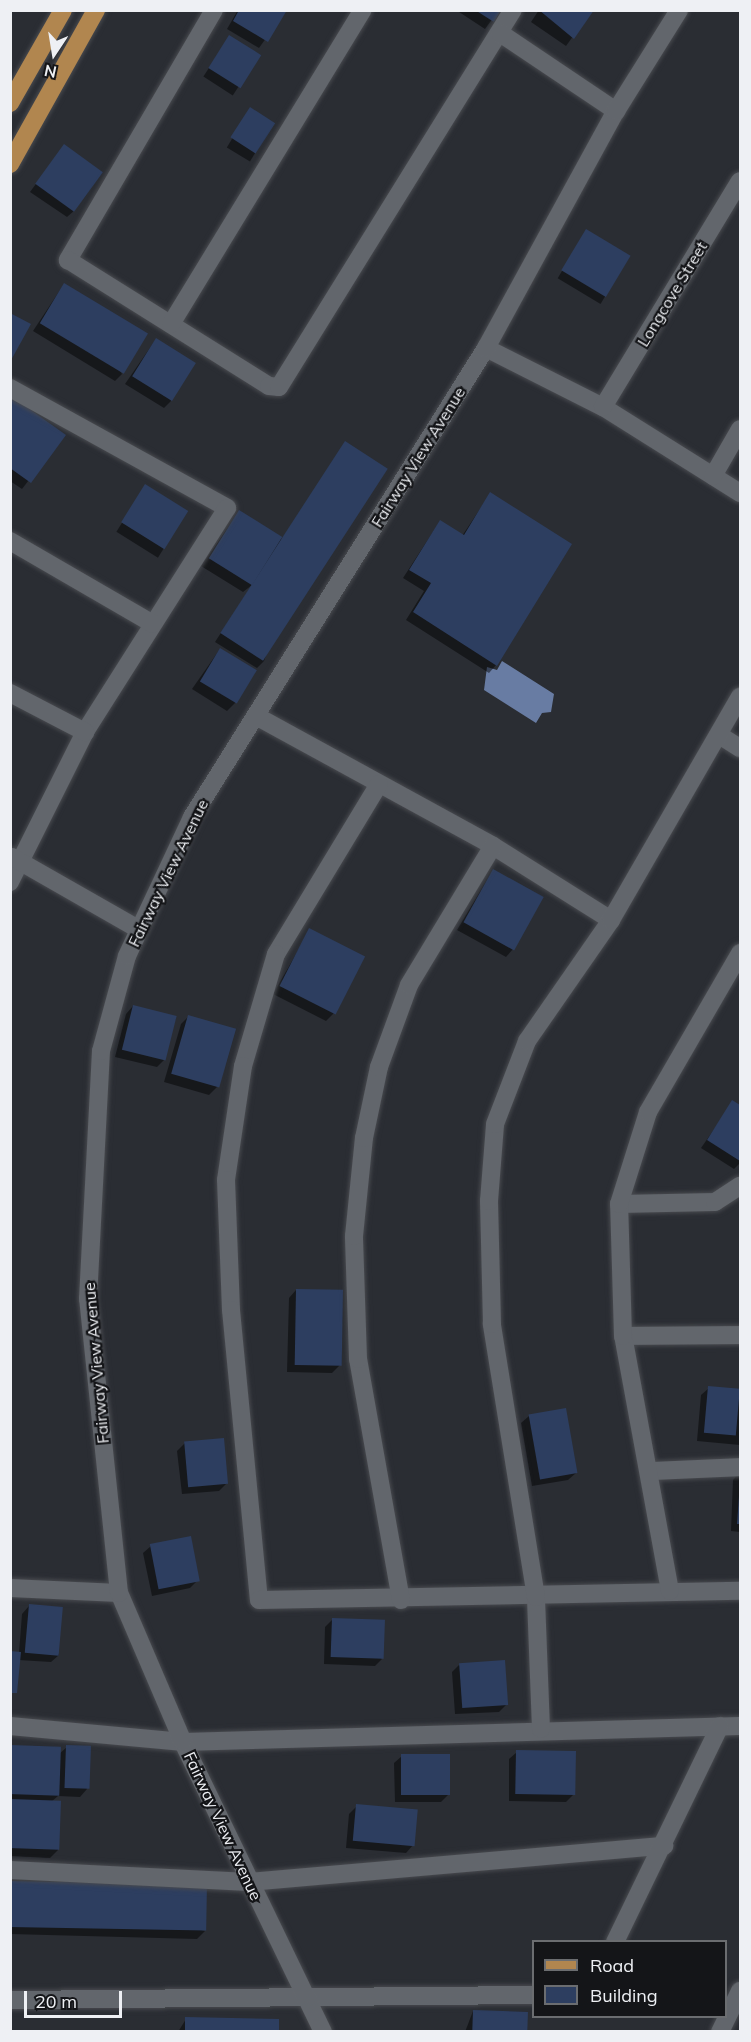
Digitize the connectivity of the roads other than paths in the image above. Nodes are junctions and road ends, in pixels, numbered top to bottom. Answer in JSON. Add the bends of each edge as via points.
{"nodes":[{"id":1,"x":63,"y":10,"type":"edge"},
{"id":2,"x":96,"y":10,"type":"edge"},
{"id":3,"x":214,"y":10,"type":"edge"},
{"id":4,"x":363,"y":10,"type":"edge"},
{"id":5,"x":513,"y":10,"type":"edge"},
{"id":6,"x":679,"y":10,"type":"edge"},
{"id":7,"x":500,"y":33,"type":"junction"},
{"id":8,"x":10,"y":103,"type":"edge"},
{"id":9,"x":616,"y":111,"type":"junction"},
{"id":10,"x":10,"y":164,"type":"edge"},
{"id":11,"x":741,"y":181,"type":"edge"},
{"id":12,"x":171,"y":324,"type":"junction"},
{"id":13,"x":486,"y":348,"type":"junction"},
{"id":14,"x":10,"y":387,"type":"edge"},
{"id":15,"x":603,"y":407,"type":"junction"},
{"id":16,"x":741,"y":429,"type":"edge"},
{"id":17,"x":713,"y":476,"type":"junction"},
{"id":18,"x":741,"y":493,"type":"edge"},
{"id":19,"x":10,"y":541,"type":"edge"},
{"id":20,"x":153,"y":624,"type":"junction"},
{"id":21,"x":10,"y":693,"type":"edge"},
{"id":22,"x":741,"y":697,"type":"edge"},
{"id":23,"x":256,"y":716,"type":"junction"},
{"id":24,"x":85,"y":732,"type":"junction"},
{"id":25,"x":719,"y":735,"type":"junction"},
{"id":26,"x":741,"y":748,"type":"edge"},
{"id":27,"x":380,"y":783,"type":"junction"},
{"id":28,"x":493,"y":846,"type":"junction"},
{"id":29,"x":15,"y":859,"type":"edge"},
{"id":30,"x":10,"y":882,"type":"edge"},
{"id":31,"x":611,"y":920,"type":"junction"},
{"id":32,"x":138,"y":929,"type":"junction"},
{"id":33,"x":741,"y":952,"type":"edge"},
{"id":34,"x":741,"y":1186,"type":"edge"},
{"id":35,"x":619,"y":1204,"type":"junction"},
{"id":36,"x":741,"y":1335,"type":"edge"},
{"id":37,"x":623,"y":1336,"type":"junction"},
{"id":38,"x":741,"y":1467,"type":"edge"},
{"id":39,"x":650,"y":1471,"type":"junction"},
{"id":40,"x":10,"y":1588,"type":"edge"},
{"id":41,"x":670,"y":1591,"type":"junction"},
{"id":42,"x":741,"y":1591,"type":"edge"},
{"id":43,"x":119,"y":1593,"type":"junction"},
{"id":44,"x":536,"y":1597,"type":"junction"},
{"id":45,"x":401,"y":1600,"type":"junction"},
{"id":46,"x":741,"y":1725,"type":"edge"},
{"id":47,"x":10,"y":1726,"type":"edge"},
{"id":48,"x":720,"y":1726,"type":"junction"},
{"id":49,"x":541,"y":1730,"type":"junction"},
{"id":50,"x":183,"y":1742,"type":"junction"},
{"id":51,"x":664,"y":1846,"type":"junction"},
{"id":52,"x":10,"y":1870,"type":"edge"},
{"id":53,"x":249,"y":1882,"type":"junction"},
{"id":54,"x":616,"y":1940,"type":"edge"},
{"id":55,"x":741,"y":1991,"type":"edge"},
{"id":56,"x":532,"y":1995,"type":"edge"},
{"id":57,"x":10,"y":2000,"type":"edge"},
{"id":58,"x":304,"y":2001,"type":"junction"},
{"id":59,"x":727,"y":2018,"type":"edge"},
{"id":60,"x":323,"y":2031,"type":"edge"}],
"edges":[{"from":1,"to":8,"type":"main road"},
{"from":2,"to":10,"type":"main road"},
{"from":3,"to":12,"type":"street","via":[[68,254],[70,264]]},
{"from":4,"to":12,"type":"street"},
{"from":5,"to":7,"type":"street"},
{"from":6,"to":9,"type":"street","name":"Fairway View Avenue"},
{"from":7,"to":9,"type":"street"},
{"from":7,"to":12,"type":"street","via":[[279,387],[269,386]]},
{"from":9,"to":13,"type":"street","name":"Fairway View Avenue"},
{"from":11,"to":15,"type":"street","name":"Longcove Street"},
{"from":13,"to":15,"type":"street"},
{"from":13,"to":23,"type":"street","name":"Fairway View Avenue"},
{"from":14,"to":20,"type":"street","via":[[227,508]]},
{"from":15,"to":17,"type":"street"},
{"from":16,"to":17,"type":"street"},
{"from":17,"to":18,"type":"street"},
{"from":19,"to":20,"type":"street"},
{"from":20,"to":24,"type":"street"},
{"from":21,"to":24,"type":"street"},
{"from":22,"to":25,"type":"street"},
{"from":23,"to":27,"type":"street"},
{"from":23,"to":32,"type":"street","name":"Fairway View Avenue","via":[[192,818]]},
{"from":24,"to":29,"type":"street"},
{"from":25,"to":26,"type":"street"},
{"from":25,"to":31,"type":"street"},
{"from":27,"to":28,"type":"street"},
{"from":27,"to":45,"type":"street","via":[[276,954],[243,1066],[226,1180],[231,1310],[259,1600]]},
{"from":28,"to":31,"type":"street"},
{"from":28,"to":45,"type":"street","via":[[409,985],[379,1067],[364,1138],[354,1236],[358,1359]]},
{"from":29,"to":30,"type":"street"},
{"from":29,"to":32,"type":"street"},
{"from":31,"to":44,"type":"street","via":[[527,1041],[495,1124],[489,1201],[492,1324]]},
{"from":32,"to":43,"type":"street","name":"Fairway View Avenue","via":[[101,1051],[88,1299]]},
{"from":33,"to":35,"type":"street","via":[[648,1112]]},
{"from":34,"to":35,"type":"street","via":[[715,1202]]},
{"from":35,"to":37,"type":"street"},
{"from":36,"to":37,"type":"street"},
{"from":37,"to":39,"type":"street"},
{"from":38,"to":39,"type":"street"},
{"from":39,"to":41,"type":"street"},
{"from":40,"to":43,"type":"street"},
{"from":41,"to":42,"type":"street"},
{"from":41,"to":44,"type":"street"},
{"from":43,"to":50,"type":"street","name":"Fairway View Avenue"},
{"from":44,"to":45,"type":"street"},
{"from":44,"to":49,"type":"street"},
{"from":46,"to":48,"type":"street"},
{"from":47,"to":50,"type":"street"},
{"from":48,"to":49,"type":"street"},
{"from":48,"to":51,"type":"street"},
{"from":49,"to":50,"type":"street"},
{"from":50,"to":53,"type":"street","name":"Fairway View Avenue"},
{"from":51,"to":53,"type":"street"},
{"from":51,"to":54,"type":"street"},
{"from":52,"to":53,"type":"street"},
{"from":53,"to":58,"type":"street","name":"Fairway View Avenue"},
{"from":55,"to":59,"type":"street"},
{"from":56,"to":58,"type":"street"},
{"from":57,"to":58,"type":"street"},
{"from":58,"to":60,"type":"street","name":"Fairway View Avenue"}]}
